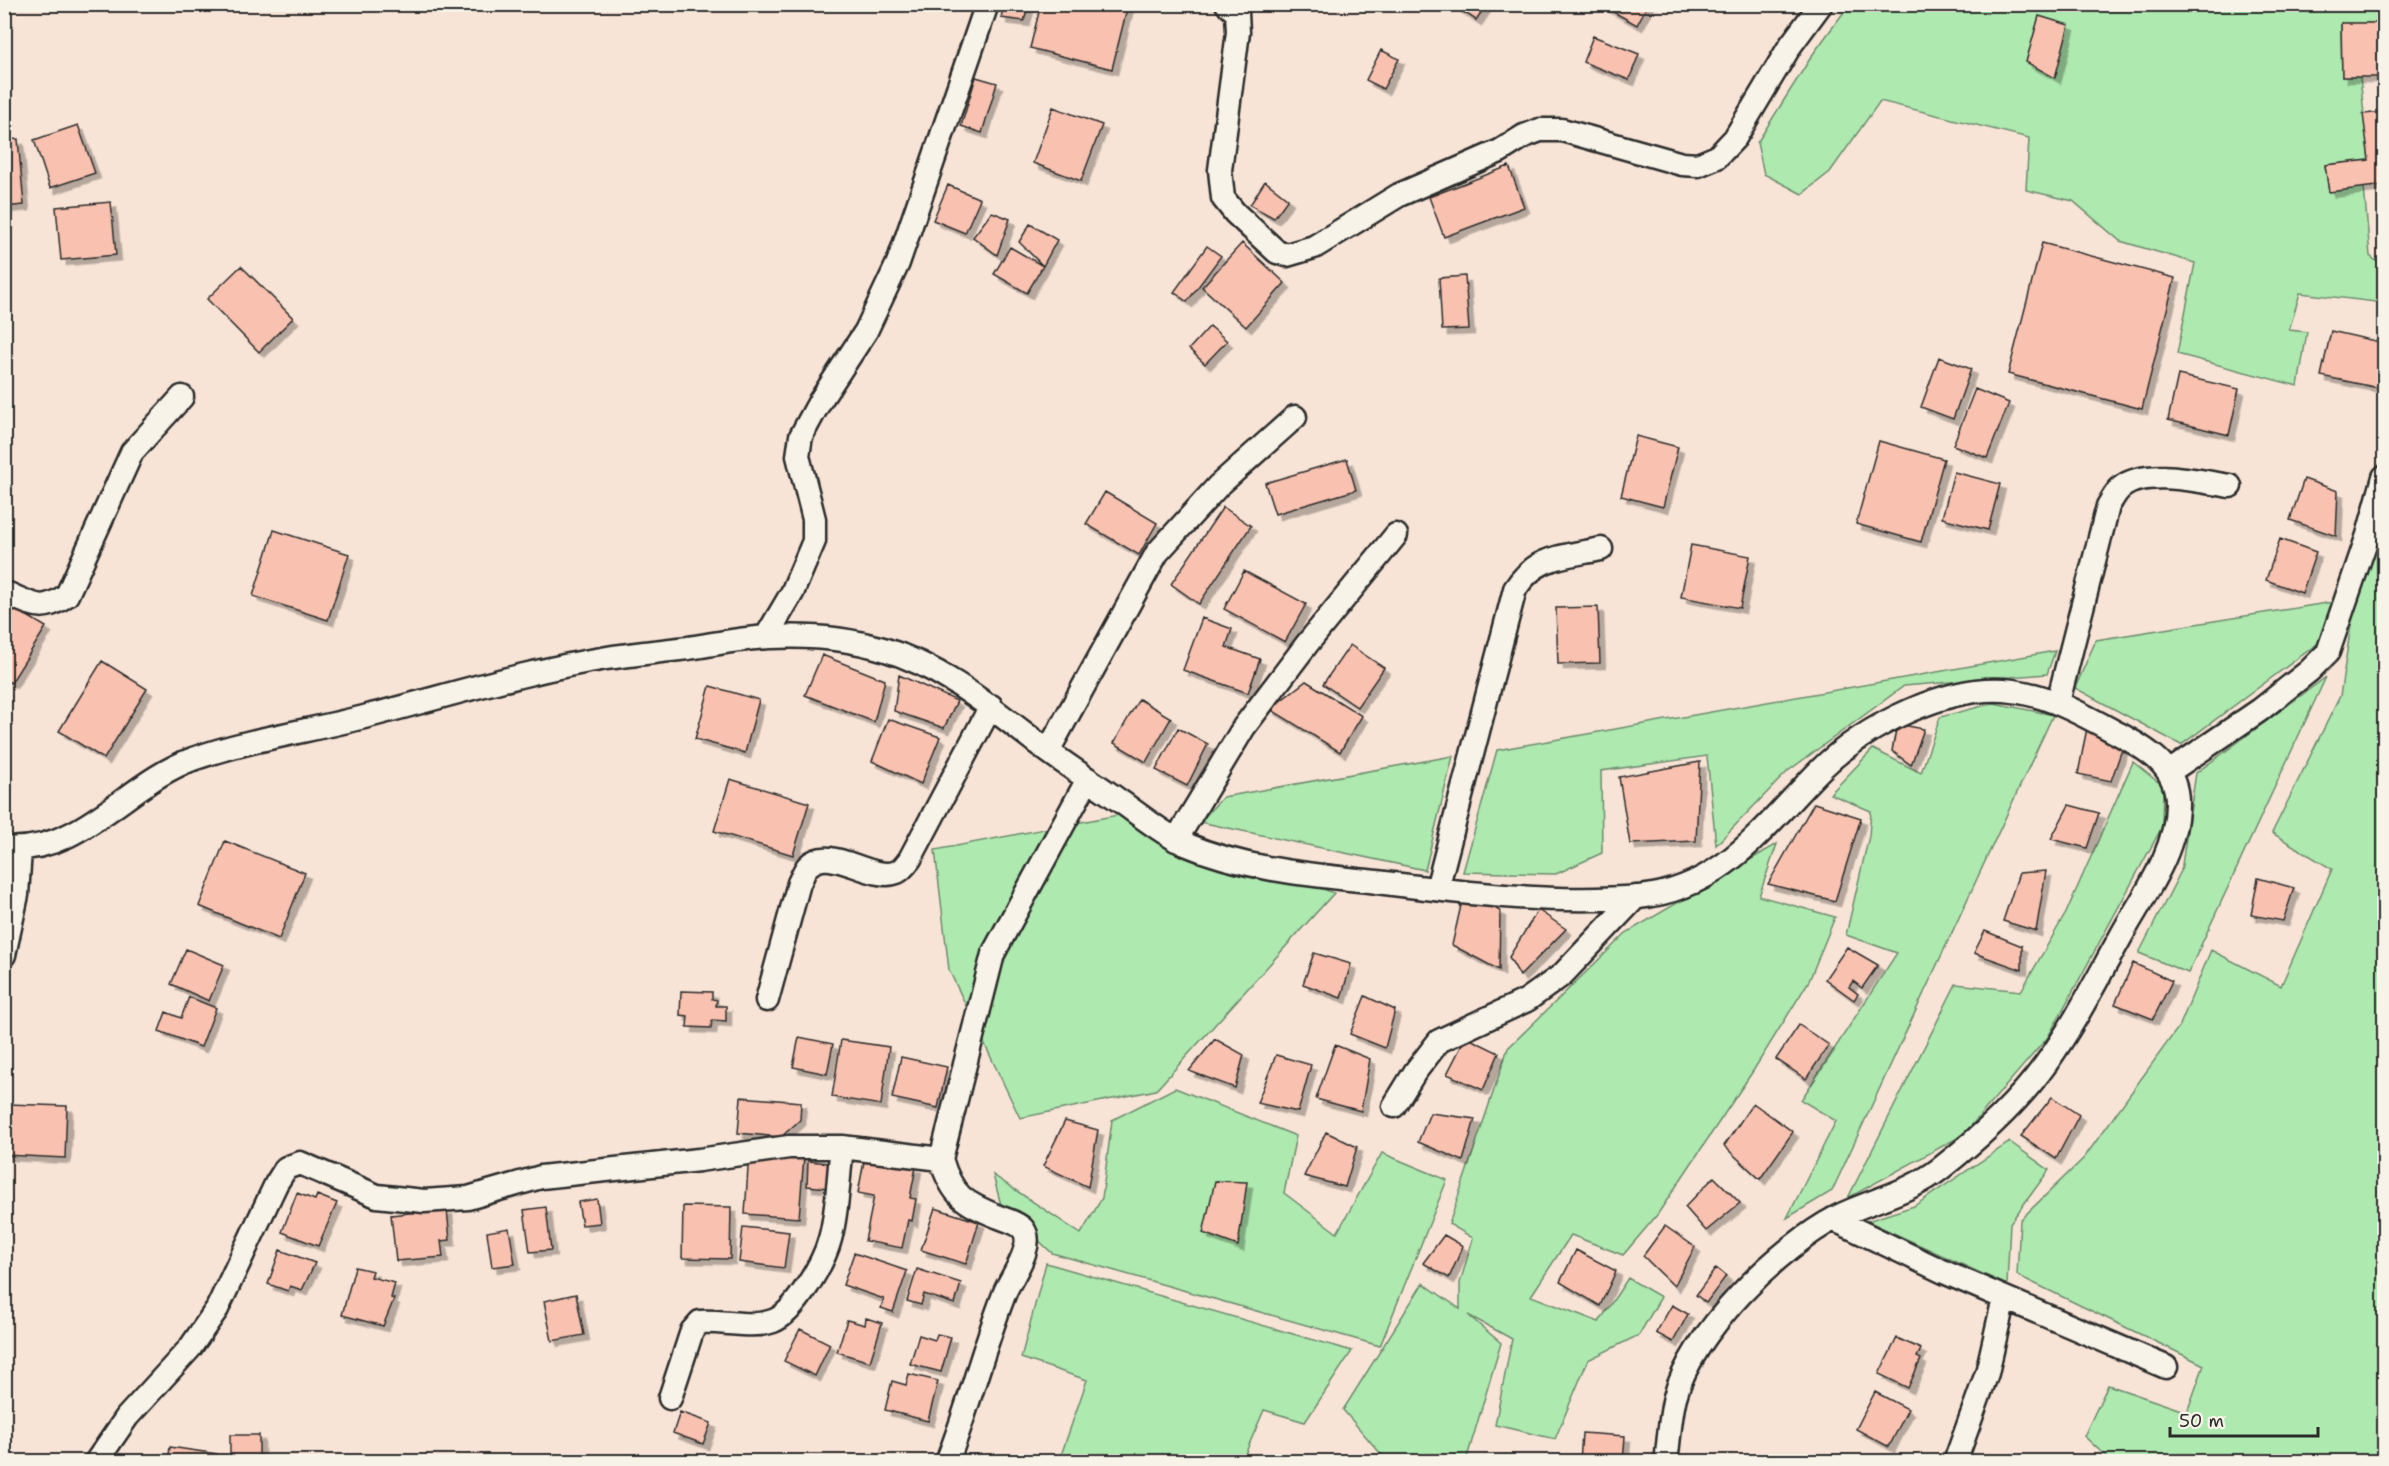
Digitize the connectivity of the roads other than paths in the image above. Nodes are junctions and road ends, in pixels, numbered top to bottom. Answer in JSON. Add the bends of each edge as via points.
{"nodes":[{"id":1,"x":987,"y":4,"type":"edge"},
{"id":2,"x":1227,"y":4,"type":"edge"},
{"id":3,"x":1821,"y":4,"type":"edge"},
{"id":4,"x":182,"y":397,"type":"dead end"},
{"id":5,"x":1295,"y":417,"type":"dead end"},
{"id":6,"x":2385,"y":477,"type":"edge"},
{"id":7,"x":2230,"y":486,"type":"dead end"},
{"id":8,"x":1396,"y":535,"type":"dead end"},
{"id":9,"x":2376,"y":536,"type":"edge"},
{"id":10,"x":1601,"y":549,"type":"dead end"},
{"id":11,"x":4,"y":595,"type":"edge"},
{"id":12,"x":766,"y":637,"type":"junction"},
{"id":13,"x":2058,"y":702,"type":"junction"},
{"id":14,"x":991,"y":706,"type":"junction"},
{"id":15,"x":1048,"y":751,"type":"junction"},
{"id":16,"x":2169,"y":772,"type":"junction"},
{"id":17,"x":1088,"y":778,"type":"junction"},
{"id":18,"x":1176,"y":840,"type":"junction"},
{"id":19,"x":12,"y":849,"type":"edge"},
{"id":20,"x":1437,"y":889,"type":"junction"},
{"id":21,"x":1636,"y":897,"type":"junction"},
{"id":22,"x":4,"y":955,"type":"edge"},
{"id":23,"x":767,"y":1000,"type":"dead end"},
{"id":24,"x":1394,"y":1106,"type":"dead end"},
{"id":25,"x":842,"y":1148,"type":"junction"},
{"id":26,"x":941,"y":1159,"type":"junction"},
{"id":27,"x":1833,"y":1219,"type":"junction"},
{"id":28,"x":2004,"y":1298,"type":"junction"},
{"id":29,"x":2166,"y":1367,"type":"dead end"},
{"id":30,"x":670,"y":1398,"type":"dead end"},
{"id":31,"x":96,"y":1461,"type":"edge"},
{"id":32,"x":947,"y":1461,"type":"edge"},
{"id":33,"x":1666,"y":1461,"type":"edge"},
{"id":34,"x":1955,"y":1461,"type":"edge"}],
"edges":[{"from":1,"to":12,"type":"street","via":[[898,263],[866,331],[801,436],[798,456],[814,519],[814,541],[792,592]]},
{"from":2,"to":3,"type":"street","via":[[1237,13],[1239,32],[1220,170],[1222,192],[1235,213],[1277,252],[1287,255],[1314,247],[1399,195],[1540,130],[1562,130],[1682,164],[1698,165],[1717,157],[1736,138],[1790,46]]},
{"from":4,"to":11,"type":"street","via":[[132,452],[67,595],[55,604],[39,608]]},
{"from":5,"to":15,"type":"street","via":[[1218,486],[1157,553]]},
{"from":6,"to":9,"type":"street"},
{"from":7,"to":13,"type":"street","via":[[2166,478],[2133,480],[2120,488],[2108,506]]},
{"from":8,"to":18,"type":"street","via":[[1244,727]]},
{"from":9,"to":16,"type":"street","via":[[2328,652],[2260,710]]},
{"from":10,"to":20,"type":"street","via":[[1542,562],[1526,572],[1515,589]]},
{"from":12,"to":14,"type":"street","via":[[823,637],[884,649],[934,670]]},
{"from":12,"to":19,"type":"street","via":[[604,658],[187,761],[72,834],[48,845]]},
{"from":13,"to":16,"type":"street","via":[[2153,754]]},
{"from":13,"to":21,"type":"street","via":[[2012,690],[1986,690],[1910,710],[1830,759],[1738,855],[1704,879],[1672,893]]},
{"from":14,"to":15,"type":"street"},
{"from":14,"to":23,"type":"street","via":[[910,859],[898,872],[881,874],[821,859],[808,866],[799,883]]},
{"from":15,"to":17,"type":"street"},
{"from":16,"to":27,"type":"street","via":[[2177,789],[2176,828],[2083,1005],[2047,1062],[2003,1111],[1933,1175]]},
{"from":17,"to":18,"type":"street"},
{"from":17,"to":26,"type":"street","via":[[993,954]]},
{"from":18,"to":20,"type":"street","via":[[1270,870]]},
{"from":19,"to":22,"type":"street","via":[[17,895]]},
{"from":20,"to":21,"type":"street","via":[[1577,899]]},
{"from":21,"to":24,"type":"street","via":[[1563,975],[1527,1000],[1440,1041]]},
{"from":25,"to":26,"type":"street"},
{"from":25,"to":30,"type":"street","via":[[830,1239],[813,1276],[787,1314],[772,1321],[746,1324],[700,1322],[692,1331]]},
{"from":25,"to":31,"type":"street","via":[[789,1147],[541,1177],[468,1198],[424,1201],[377,1196],[300,1163],[286,1168],[217,1309],[190,1348],[132,1410]]},
{"from":26,"to":32,"type":"street","via":[[949,1184],[971,1206],[1022,1228],[1027,1236],[1026,1248],[1005,1292],[968,1410]]},
{"from":27,"to":28,"type":"street"},
{"from":27,"to":33,"type":"street","via":[[1771,1266],[1704,1337],[1676,1394]]},
{"from":28,"to":29,"type":"street"},
{"from":28,"to":34,"type":"street","via":[[1987,1373]]}]}
